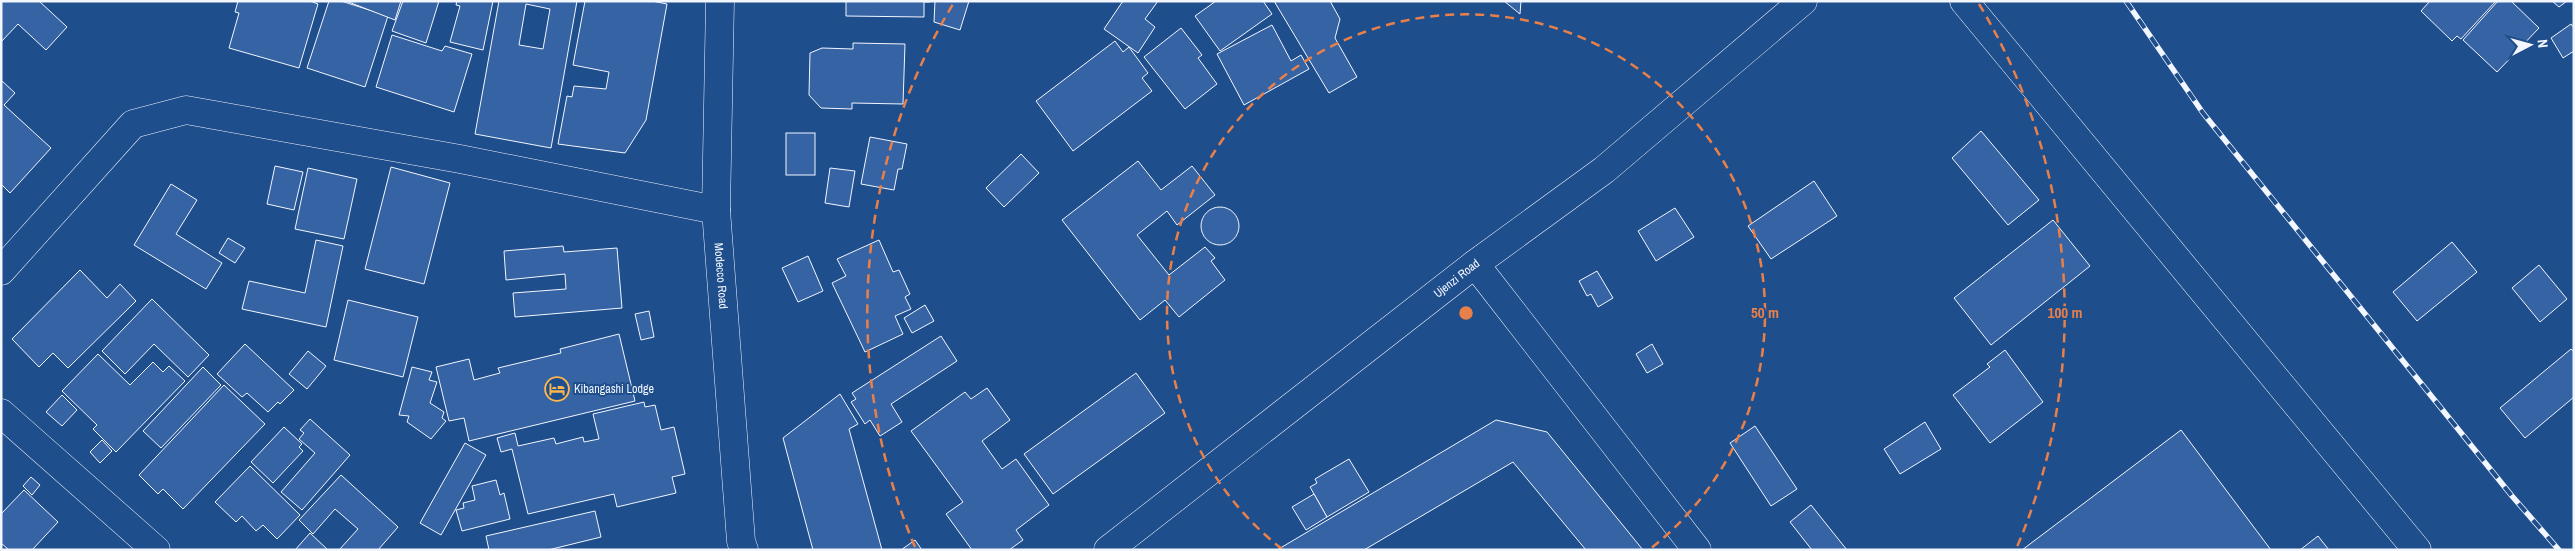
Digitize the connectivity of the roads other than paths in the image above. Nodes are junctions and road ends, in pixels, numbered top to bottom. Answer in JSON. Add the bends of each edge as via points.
{"nodes":[{"id":1,"x":720,"y":1,"type":"edge"},
{"id":2,"x":1803,"y":1,"type":"edge"},
{"id":3,"x":1964,"y":1,"type":"edge"},
{"id":4,"x":716,"y":210,"type":"junction"},
{"id":5,"x":1475,"y":264,"type":"junction"},
{"id":6,"x":1,"y":271,"type":"edge"},
{"id":7,"x":1,"y":413,"type":"edge"},
{"id":8,"x":156,"y":550,"type":"edge"},
{"id":9,"x":744,"y":550,"type":"edge"},
{"id":10,"x":1108,"y":550,"type":"edge"},
{"id":11,"x":1697,"y":550,"type":"edge"},
{"id":12,"x":2417,"y":550,"type":"edge"}],
"edges":[{"from":1,"to":4,"type":"street","name":"Modecco Road"},
{"from":2,"to":5,"type":"street","name":"Ujenzi Road","via":[[1604,170]]},
{"from":3,"to":12,"type":"street"},
{"from":4,"to":6,"type":"street","via":[[451,157],[186,110],[133,124]]},
{"from":4,"to":9,"type":"street","name":"Modecco Road"},
{"from":5,"to":10,"type":"street","name":"Ujenzi Road"},
{"from":5,"to":11,"type":"street"},
{"from":7,"to":8,"type":"street"}]}
